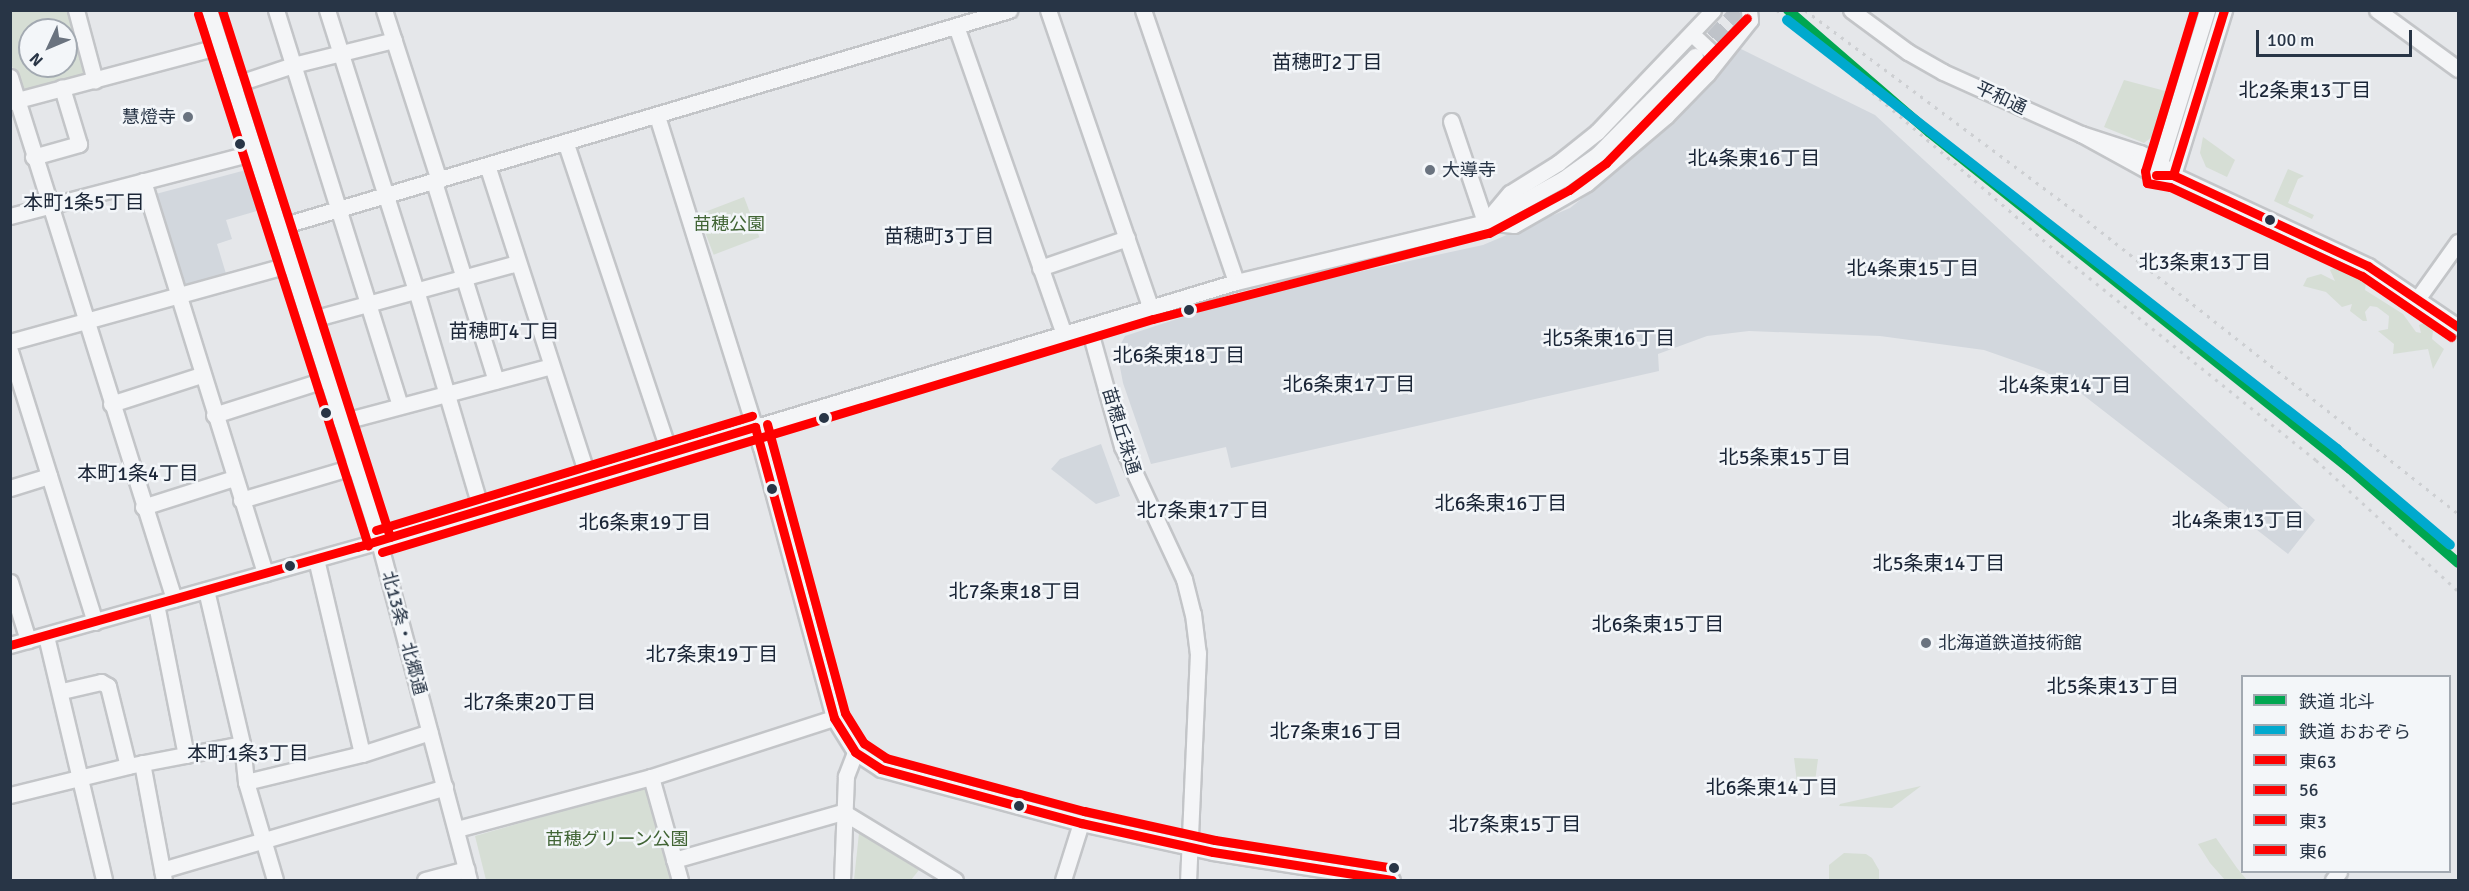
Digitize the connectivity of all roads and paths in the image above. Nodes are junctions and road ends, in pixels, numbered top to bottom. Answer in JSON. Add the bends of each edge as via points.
{"nodes":[{"id":1,"x":76,"y":10,"type":"edge"},
{"id":2,"x":209,"y":10,"type":"edge"},
{"id":3,"x":276,"y":10,"type":"edge"},
{"id":4,"x":327,"y":10,"type":"edge"},
{"id":5,"x":384,"y":10,"type":"edge"},
{"id":6,"x":1009,"y":10,"type":"edge"},
{"id":7,"x":1048,"y":10,"type":"edge"},
{"id":8,"x":1143,"y":10,"type":"edge"},
{"id":9,"x":1713,"y":10,"type":"edge"},
{"id":10,"x":1749,"y":10,"type":"edge"},
{"id":11,"x":1851,"y":10,"type":"edge"},
{"id":12,"x":2207,"y":10,"type":"edge"},
{"id":13,"x":2224,"y":10,"type":"edge"},
{"id":14,"x":2377,"y":10,"type":"edge"},
{"id":15,"x":956,"y":26,"type":"junction"},
{"id":16,"x":1692,"y":34,"type":"junction"},
{"id":17,"x":394,"y":40,"type":"junction"},
{"id":18,"x":221,"y":46,"type":"junction"},
{"id":19,"x":340,"y":53,"type":"junction"},
{"id":20,"x":1695,"y":56,"type":"tunnel mouth"},
{"id":21,"x":1717,"y":57,"type":"junction"},
{"id":22,"x":293,"y":65,"type":"junction"},
{"id":23,"x":2458,"y":69,"type":"edge"},
{"id":24,"x":10,"y":77,"type":"edge"},
{"id":25,"x":94,"y":81,"type":"junction"},
{"id":26,"x":233,"y":85,"type":"junction"},
{"id":27,"x":62,"y":88,"type":"junction"},
{"id":28,"x":14,"y":101,"type":"edge"},
{"id":29,"x":657,"y":116,"type":"junction"},
{"id":30,"x":1452,"y":121,"type":"dead end"},
{"id":31,"x":566,"y":144,"type":"junction"},
{"id":32,"x":255,"y":153,"type":"junction"},
{"id":33,"x":33,"y":157,"type":"junction"},
{"id":34,"x":488,"y":168,"type":"junction"},
{"id":35,"x":2158,"y":169,"type":"junction"},
{"id":36,"x":2173,"y":176,"type":"junction"},
{"id":37,"x":143,"y":181,"type":"junction"},
{"id":38,"x":436,"y":181,"type":"junction"},
{"id":39,"x":385,"y":198,"type":"junction"},
{"id":40,"x":48,"y":206,"type":"junction"},
{"id":41,"x":339,"y":210,"type":"junction"},
{"id":42,"x":10,"y":216,"type":"edge"},
{"id":43,"x":1485,"y":222,"type":"junction"},
{"id":44,"x":278,"y":227,"type":"junction"},
{"id":45,"x":1127,"y":238,"type":"junction"},
{"id":46,"x":2458,"y":242,"type":"edge"},
{"id":47,"x":518,"y":263,"type":"junction"},
{"id":48,"x":292,"y":264,"type":"junction"},
{"id":49,"x":1040,"y":268,"type":"junction"},
{"id":50,"x":464,"y":278,"type":"junction"},
{"id":51,"x":1236,"y":282,"type":"junction"},
{"id":52,"x":416,"y":290,"type":"junction"},
{"id":53,"x":177,"y":295,"type":"junction"},
{"id":54,"x":2418,"y":298,"type":"junction"},
{"id":55,"x":369,"y":303,"type":"junction"},
{"id":56,"x":1150,"y":307,"type":"junction"},
{"id":57,"x":309,"y":320,"type":"junction"},
{"id":58,"x":84,"y":321,"type":"junction"},
{"id":59,"x":2458,"y":327,"type":"edge"},
{"id":60,"x":1089,"y":328,"type":"junction"},
{"id":61,"x":1065,"y":335,"type":"junction"},
{"id":62,"x":10,"y":342,"type":"edge"},
{"id":63,"x":10,"y":351,"type":"edge"},
{"id":64,"x":551,"y":366,"type":"junction"},
{"id":65,"x":201,"y":375,"type":"junction"},
{"id":66,"x":327,"y":379,"type":"junction"},
{"id":67,"x":496,"y":381,"type":"junction"},
{"id":68,"x":448,"y":394,"type":"junction"},
{"id":69,"x":111,"y":404,"type":"junction"},
{"id":70,"x":400,"y":405,"type":"junction"},
{"id":71,"x":214,"y":415,"type":"junction"},
{"id":72,"x":341,"y":422,"type":"junction"},
{"id":73,"x":755,"y":427,"type":"junction"},
{"id":74,"x":669,"y":451,"type":"junction"},
{"id":75,"x":356,"y":466,"type":"junction"},
{"id":76,"x":49,"y":476,"type":"junction"},
{"id":77,"x":588,"y":477,"type":"junction"},
{"id":78,"x":234,"y":478,"type":"junction"},
{"id":79,"x":10,"y":488,"type":"edge"},
{"id":80,"x":241,"y":500,"type":"junction"},
{"id":81,"x":143,"y":507,"type":"junction"},
{"id":82,"x":481,"y":509,"type":"junction"},
{"id":83,"x":379,"y":541,"type":"junction"},
{"id":84,"x":316,"y":559,"type":"junction"},
{"id":85,"x":265,"y":573,"type":"junction"},
{"id":86,"x":10,"y":582,"type":"edge"},
{"id":87,"x":206,"y":590,"type":"junction"},
{"id":88,"x":174,"y":599,"type":"junction"},
{"id":89,"x":156,"y":604,"type":"junction"},
{"id":90,"x":95,"y":622,"type":"junction"},
{"id":91,"x":46,"y":636,"type":"junction"},
{"id":92,"x":28,"y":640,"type":"junction"},
{"id":93,"x":10,"y":645,"type":"edge"},
{"id":94,"x":62,"y":691,"type":"junction"},
{"id":95,"x":834,"y":718,"type":"junction"},
{"id":96,"x":430,"y":732,"type":"junction"},
{"id":97,"x":242,"y":744,"type":"junction"},
{"id":98,"x":855,"y":752,"type":"junction"},
{"id":99,"x":362,"y":754,"type":"junction"},
{"id":100,"x":186,"y":755,"type":"junction"},
{"id":101,"x":135,"y":764,"type":"junction"},
{"id":102,"x":82,"y":776,"type":"junction"},
{"id":103,"x":651,"y":777,"type":"junction"},
{"id":104,"x":246,"y":782,"type":"junction"},
{"id":105,"x":445,"y":787,"type":"junction"},
{"id":106,"x":10,"y":795,"type":"edge"},
{"id":107,"x":843,"y":812,"type":"junction"},
{"id":108,"x":1081,"y":823,"type":"junction"},
{"id":109,"x":457,"y":829,"type":"junction"},
{"id":110,"x":262,"y":840,"type":"junction"},
{"id":111,"x":1190,"y":846,"type":"junction"},
{"id":112,"x":674,"y":860,"type":"junction"},
{"id":113,"x":163,"y":875,"type":"edge"},
{"id":114,"x":468,"y":875,"type":"edge"},
{"id":115,"x":104,"y":880,"type":"edge"},
{"id":116,"x":274,"y":880,"type":"edge"},
{"id":117,"x":425,"y":880,"type":"edge"},
{"id":118,"x":680,"y":880,"type":"edge"},
{"id":119,"x":842,"y":880,"type":"edge"},
{"id":120,"x":956,"y":880,"type":"edge"},
{"id":121,"x":1063,"y":880,"type":"edge"},
{"id":122,"x":1188,"y":880,"type":"edge"},
{"id":123,"x":1392,"y":880,"type":"edge"}],
"edges":[{"from":1,"to":25,"type":"street"},
{"from":2,"to":18,"type":"street","name":"北13条・北郷通"},
{"from":3,"to":22,"type":"street"},
{"from":4,"to":19,"type":"street"},
{"from":5,"to":17,"type":"street"},
{"from":6,"to":15,"type":"street"},
{"from":7,"to":45,"type":"street"},
{"from":8,"to":51,"type":"street"},
{"from":9,"to":16,"type":"street"},
{"from":10,"to":21,"type":"street","via":[[1750,20]]},
{"from":11,"to":35,"type":"street","name":"平和通","via":[[1943,72]]},
{"from":12,"to":35,"type":"street"},
{"from":13,"to":36,"type":"street"},
{"from":14,"to":23,"type":"street"},
{"from":15,"to":29,"type":"street"},
{"from":15,"to":49,"type":"street"},
{"from":16,"to":21,"type":"street"},
{"from":16,"to":43,"type":"street","via":[[1597,132],[1510,193]]},
{"from":17,"to":19,"type":"street"},
{"from":17,"to":38,"type":"street"},
{"from":18,"to":25,"type":"street"},
{"from":18,"to":26,"type":"street","name":"北13条・北郷通"},
{"from":19,"to":22,"type":"street"},
{"from":19,"to":39,"type":"street"},
{"from":20,"to":43,"type":"street","via":[[1598,154]]},
{"from":21,"to":43,"type":"street","via":[[1707,74],[1666,116],[1587,183],[1514,225]]},
{"from":22,"to":26,"type":"street"},
{"from":22,"to":41,"type":"street"},
{"from":24,"to":28,"type":"street"},
{"from":25,"to":27,"type":"street"},
{"from":26,"to":32,"type":"street","name":"北13条・北郷通"},
{"from":27,"to":28,"type":"street"},
{"from":27,"to":33,"type":"street","via":[[79,144]]},
{"from":28,"to":33,"type":"street"},
{"from":29,"to":31,"type":"street"},
{"from":29,"to":73,"type":"street"},
{"from":30,"to":43,"type":"street"},
{"from":31,"to":34,"type":"street"},
{"from":31,"to":74,"type":"street"},
{"from":32,"to":37,"type":"street"},
{"from":32,"to":44,"type":"street","name":"北13条・北郷通"},
{"from":33,"to":40,"type":"street"},
{"from":34,"to":38,"type":"street"},
{"from":34,"to":47,"type":"street"},
{"from":35,"to":36,"type":"street"},
{"from":36,"to":54,"type":"street","via":[[2368,266]]},
{"from":37,"to":40,"type":"street"},
{"from":37,"to":53,"type":"street"},
{"from":38,"to":39,"type":"street"},
{"from":38,"to":50,"type":"street"},
{"from":39,"to":41,"type":"street"},
{"from":39,"to":52,"type":"street"},
{"from":40,"to":42,"type":"street"},
{"from":40,"to":58,"type":"street"},
{"from":41,"to":44,"type":"street"},
{"from":41,"to":55,"type":"street"},
{"from":43,"to":51,"type":"street"},
{"from":44,"to":48,"type":"street","name":"北13条・北郷通"},
{"from":45,"to":49,"type":"street"},
{"from":45,"to":56,"type":"street"},
{"from":46,"to":54,"type":"street"},
{"from":47,"to":50,"type":"street"},
{"from":47,"to":64,"type":"street"},
{"from":48,"to":53,"type":"street"},
{"from":48,"to":57,"type":"street","name":"北13条・北郷通"},
{"from":49,"to":61,"type":"street"},
{"from":50,"to":52,"type":"street"},
{"from":50,"to":67,"type":"street"},
{"from":51,"to":56,"type":"street"},
{"from":52,"to":55,"type":"street"},
{"from":52,"to":68,"type":"street"},
{"from":53,"to":58,"type":"street"},
{"from":53,"to":65,"type":"street"},
{"from":54,"to":59,"type":"street"},
{"from":55,"to":57,"type":"street"},
{"from":55,"to":70,"type":"street"},
{"from":56,"to":60,"type":"street"},
{"from":57,"to":66,"type":"street","name":"北13条・北郷通"},
{"from":58,"to":62,"type":"street"},
{"from":58,"to":69,"type":"street"},
{"from":60,"to":61,"type":"street"},
{"from":60,"to":111,"type":"street","name":"苗穂丘珠通","via":[[1122,446],[1184,579],[1193,614],[1198,653]]},
{"from":61,"to":73,"type":"street"},
{"from":63,"to":76,"type":"street"},
{"from":64,"to":67,"type":"street"},
{"from":64,"to":77,"type":"street"},
{"from":65,"to":69,"type":"street"},
{"from":65,"to":71,"type":"street"},
{"from":66,"to":71,"type":"street"},
{"from":66,"to":72,"type":"street","name":"北13条・北郷通"},
{"from":67,"to":68,"type":"street"},
{"from":68,"to":70,"type":"street"},
{"from":68,"to":82,"type":"street"},
{"from":69,"to":81,"type":"street"},
{"from":70,"to":72,"type":"street"},
{"from":71,"to":78,"type":"street"},
{"from":72,"to":75,"type":"street","name":"北13条・北郷通"},
{"from":73,"to":74,"type":"street"},
{"from":73,"to":95,"type":"street"},
{"from":74,"to":77,"type":"street"},
{"from":75,"to":80,"type":"street"},
{"from":75,"to":83,"type":"street","name":"北13条・北郷通"},
{"from":76,"to":79,"type":"street"},
{"from":76,"to":90,"type":"street"},
{"from":77,"to":82,"type":"street"},
{"from":78,"to":80,"type":"street"},
{"from":78,"to":81,"type":"street"},
{"from":80,"to":85,"type":"street"},
{"from":81,"to":88,"type":"street"},
{"from":82,"to":83,"type":"street"},
{"from":83,"to":84,"type":"street"},
{"from":83,"to":96,"type":"street","name":"北13条・北郷通"},
{"from":84,"to":85,"type":"street"},
{"from":84,"to":99,"type":"street"},
{"from":85,"to":87,"type":"street"},
{"from":86,"to":92,"type":"street"},
{"from":87,"to":88,"type":"street"},
{"from":87,"to":97,"type":"street"},
{"from":88,"to":89,"type":"street"},
{"from":89,"to":90,"type":"street"},
{"from":89,"to":100,"type":"street"},
{"from":90,"to":91,"type":"street"},
{"from":91,"to":92,"type":"street"},
{"from":91,"to":94,"type":"street"},
{"from":92,"to":93,"type":"street"},
{"from":94,"to":101,"type":"street","via":[[101,682],[108,686]]},
{"from":94,"to":102,"type":"street"},
{"from":95,"to":98,"type":"street"},
{"from":95,"to":103,"type":"street"},
{"from":96,"to":99,"type":"street"},
{"from":96,"to":105,"type":"street","name":"北13条・北郷通"},
{"from":97,"to":100,"type":"street"},
{"from":97,"to":104,"type":"street"},
{"from":98,"to":107,"type":"street","via":[[846,776]]},
{"from":98,"to":108,"type":"street","via":[[881,769]]},
{"from":99,"to":104,"type":"street"},
{"from":100,"to":101,"type":"street"},
{"from":101,"to":102,"type":"street"},
{"from":101,"to":113,"type":"street"},
{"from":102,"to":106,"type":"street"},
{"from":102,"to":115,"type":"street"},
{"from":103,"to":109,"type":"street"},
{"from":103,"to":112,"type":"street"},
{"from":104,"to":110,"type":"street"},
{"from":105,"to":109,"type":"street","name":"北13条・北郷通"},
{"from":105,"to":110,"type":"street"},
{"from":107,"to":112,"type":"street"},
{"from":107,"to":119,"type":"street"},
{"from":107,"to":120,"type":"street"},
{"from":108,"to":111,"type":"street"},
{"from":108,"to":121,"type":"street"},
{"from":109,"to":114,"type":"street","name":"北13条・北郷通"},
{"from":110,"to":113,"type":"street"},
{"from":110,"to":116,"type":"street"},
{"from":111,"to":122,"type":"street","name":"苗穂丘珠通"},
{"from":111,"to":123,"type":"street"},
{"from":112,"to":118,"type":"street"},
{"from":114,"to":117,"type":"street"}]}
